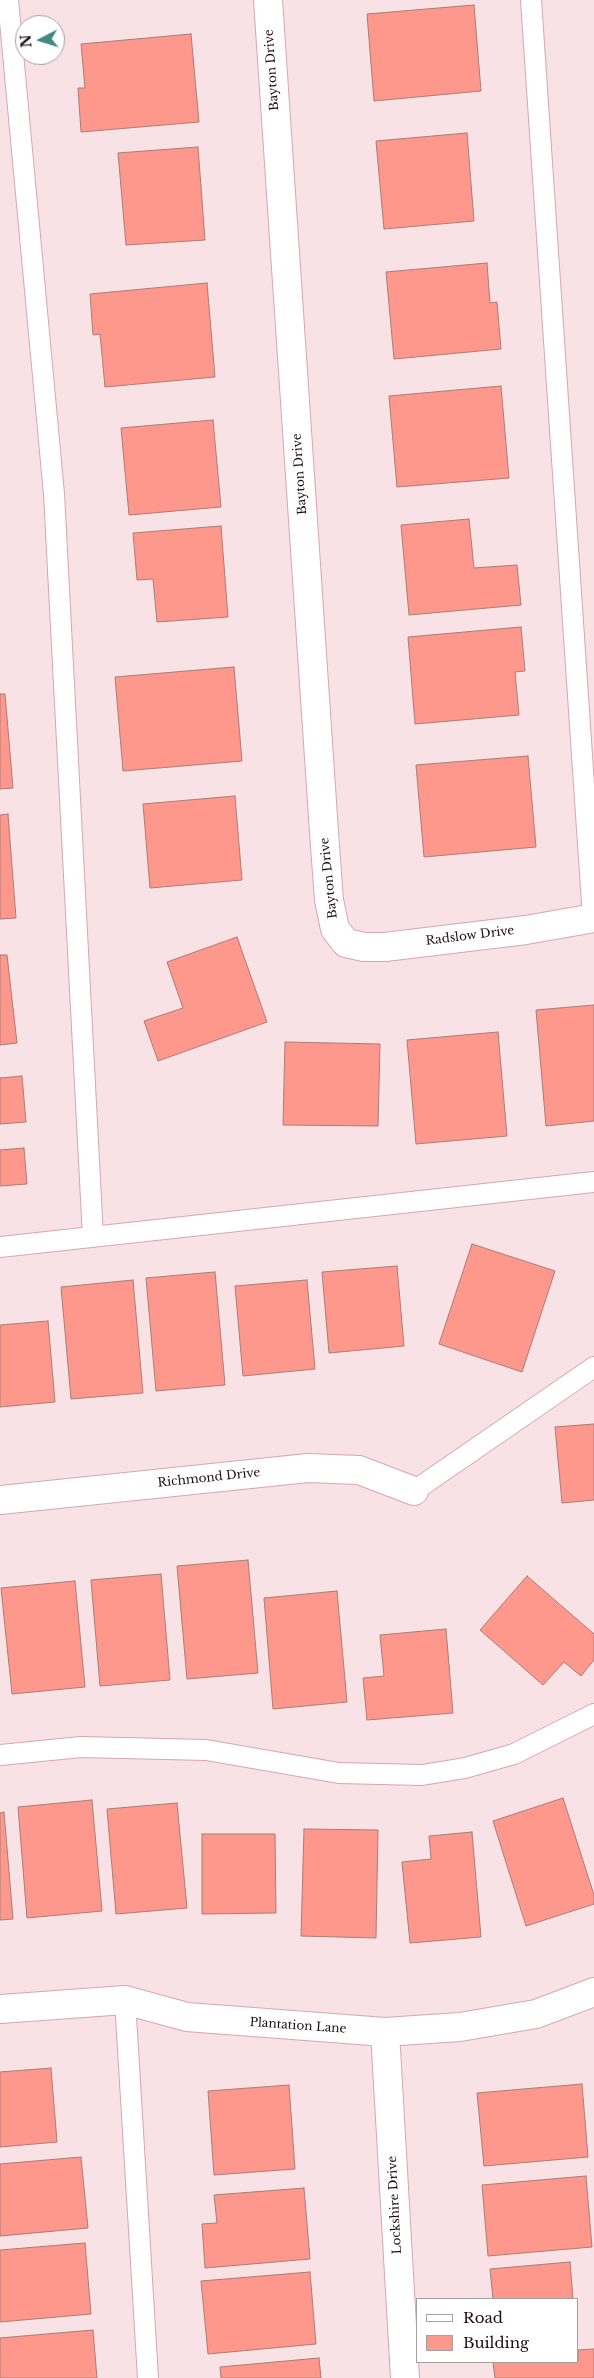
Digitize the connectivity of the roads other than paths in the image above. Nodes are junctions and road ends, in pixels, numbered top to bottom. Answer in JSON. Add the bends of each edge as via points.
{"nodes":[{"id":1,"x":8,"y":0,"type":"edge"},
{"id":2,"x":268,"y":0,"type":"edge"},
{"id":3,"x":531,"y":0,"type":"edge"},
{"id":4,"x":594,"y":918,"type":"edge"},
{"id":5,"x":346,"y":943,"type":"joint"},
{"id":6,"x":594,"y":1182,"type":"edge"},
{"id":7,"x":93,"y":1237,"type":"junction"},
{"id":8,"x":0,"y":1246,"type":"edge"},
{"id":9,"x":594,"y":1367,"type":"edge"},
{"id":10,"x":414,"y":1491,"type":"joint"},
{"id":11,"x":0,"y":1500,"type":"edge"},
{"id":12,"x":594,"y":1714,"type":"edge"},
{"id":13,"x":0,"y":1755,"type":"edge"},
{"id":14,"x":594,"y":1992,"type":"edge"},
{"id":15,"x":125,"y":2000,"type":"junction"},
{"id":16,"x":0,"y":2009,"type":"edge"},
{"id":17,"x":385,"y":2032,"type":"junction"},
{"id":18,"x":148,"y":2378,"type":"edge"},
{"id":19,"x":405,"y":2378,"type":"edge"}],
"edges":[{"from":1,"to":7,"type":"lane","via":[[54,494]]},
{"from":2,"to":5,"type":"street","name":"Bayton Drive","via":[[329,900],[335,928]]},
{"from":3,"to":4,"type":"lane"},
{"from":4,"to":5,"type":"street","name":"Radslow Drive","via":[[526,930],[385,947]]},
{"from":6,"to":7,"type":"lane"},
{"from":7,"to":8,"type":"lane"},
{"from":9,"to":10,"type":"lane"},
{"from":10,"to":11,"type":"street","name":"Richmond Drive","via":[[359,1470],[308,1468]]},
{"from":12,"to":13,"type":"lane","via":[[514,1754],[465,1768],[422,1775],[339,1773],[206,1750],[81,1747]]},
{"from":14,"to":17,"type":"street","name":"Plantation Lane","via":[[536,2014],[460,2027]]},
{"from":15,"to":16,"type":"street","name":"Plantation Lane"},
{"from":15,"to":17,"type":"street","name":"Plantation Lane","via":[[187,2017]]},
{"from":15,"to":18,"type":"lane"},
{"from":17,"to":19,"type":"street","name":"Lockshire Drive"}]}
